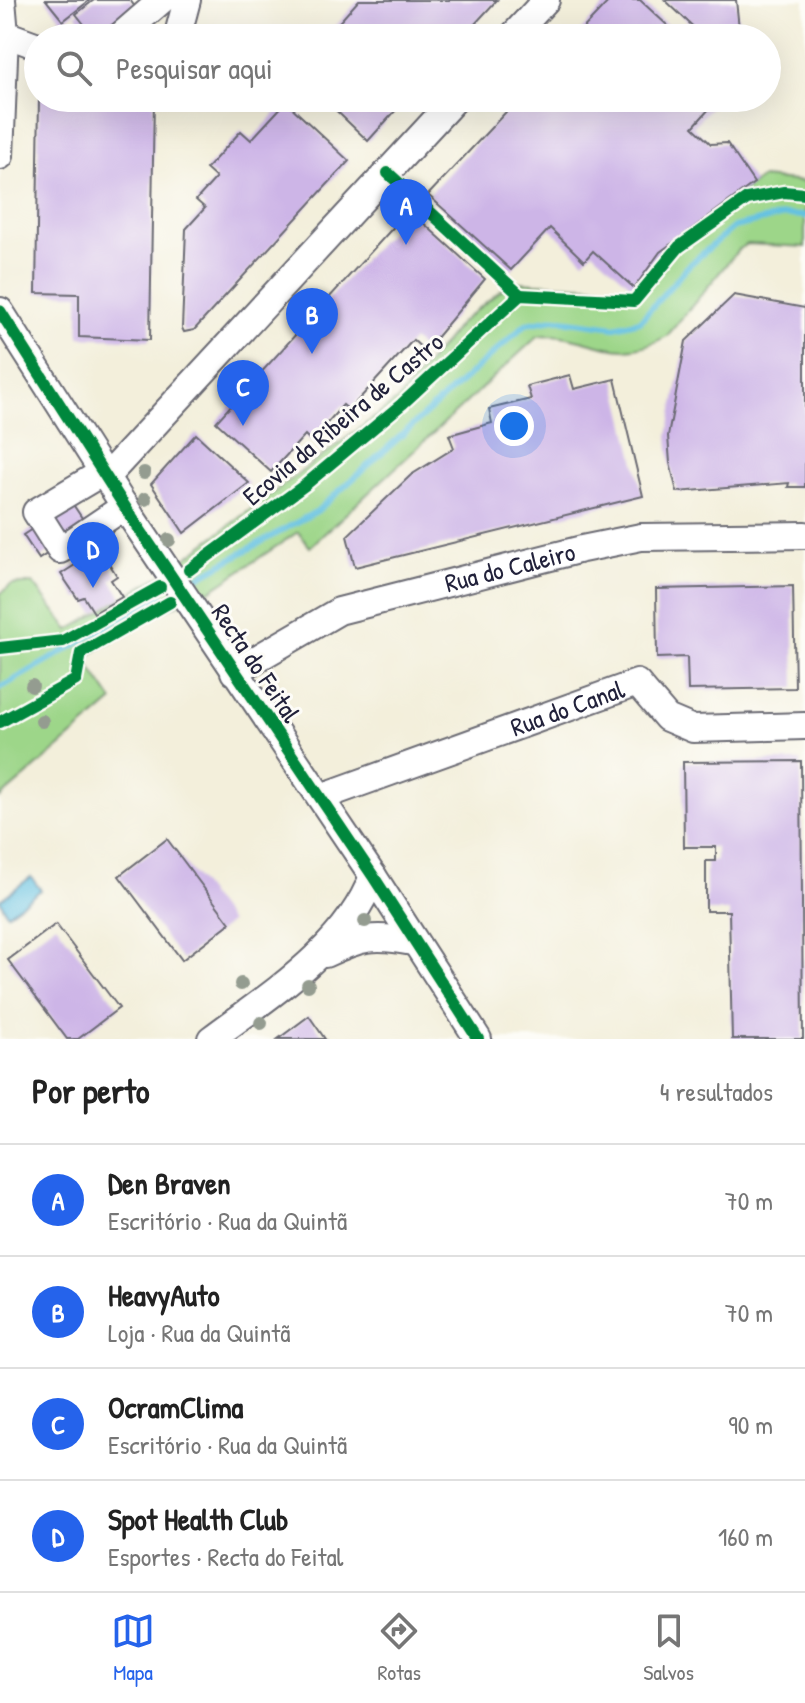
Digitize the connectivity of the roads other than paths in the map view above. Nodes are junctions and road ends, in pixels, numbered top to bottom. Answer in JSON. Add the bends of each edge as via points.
{"nodes":[{"id":1,"x":2,"y":0,"type":"edge"},
{"id":2,"x":162,"y":0,"type":"edge"},
{"id":3,"x":187,"y":0,"type":"edge"},
{"id":4,"x":546,"y":0,"type":"edge"},
{"id":5,"x":134,"y":24,"type":"edge"},
{"id":6,"x":181,"y":24,"type":"edge"},
{"id":7,"x":524,"y":24,"type":"edge"},
{"id":8,"x":5,"y":34,"type":"junction"},
{"id":9,"x":24,"y":41,"type":"edge"},
{"id":10,"x":443,"y":112,"type":"edge"},
{"id":11,"x":0,"y":156,"type":"edge"},
{"id":12,"x":0,"y":311,"type":"edge"},
{"id":13,"x":104,"y":474,"type":"junction"},
{"id":14,"x":125,"y":506,"type":"junction"},
{"id":15,"x":805,"y":535,"type":"edge"},
{"id":16,"x":234,"y":672,"type":"junction"},
{"id":17,"x":805,"y":726,"type":"edge"},
{"id":18,"x":321,"y":797,"type":"junction"},
{"id":19,"x":373,"y":876,"type":"junction"},
{"id":20,"x":413,"y":942,"type":"junction"},
{"id":21,"x":311,"y":961,"type":"junction"},
{"id":22,"x":213,"y":1038,"type":"edge"},
{"id":23,"x":478,"y":1039,"type":"edge"}],
"edges":[{"from":1,"to":8,"type":"street"},
{"from":2,"to":5,"type":"street"},
{"from":3,"to":6,"type":"street"},
{"from":4,"to":7,"type":"street"},
{"from":8,"to":9,"type":"street"},
{"from":8,"to":11,"type":"street"},
{"from":10,"to":13,"type":"street"},
{"from":12,"to":13,"type":"street","name":"Recta do Feital"},
{"from":13,"to":14,"type":"street","name":"Recta do Feital"},
{"from":13,"to":14,"type":"street","via":[[36,512],[60,550]]},
{"from":14,"to":16,"type":"street","name":"Recta do Feital"},
{"from":15,"to":16,"type":"street","name":"Rua do Caleiro","via":[[641,537],[582,549],[339,611]]},
{"from":16,"to":18,"type":"street","name":"Recta do Feital"},
{"from":17,"to":18,"type":"street","name":"Rua do Canal","via":[[693,729],[667,718],[637,683]]},
{"from":18,"to":19,"type":"street","name":"Recta do Feital"},
{"from":19,"to":20,"type":"street","name":"Recta do Feital"},
{"from":19,"to":21,"type":"street","via":[[363,902]]},
{"from":20,"to":21,"type":"street","via":[[385,936],[355,940]]},
{"from":20,"to":23,"type":"street","name":"Recta do Feital"},
{"from":21,"to":22,"type":"street"}]}
